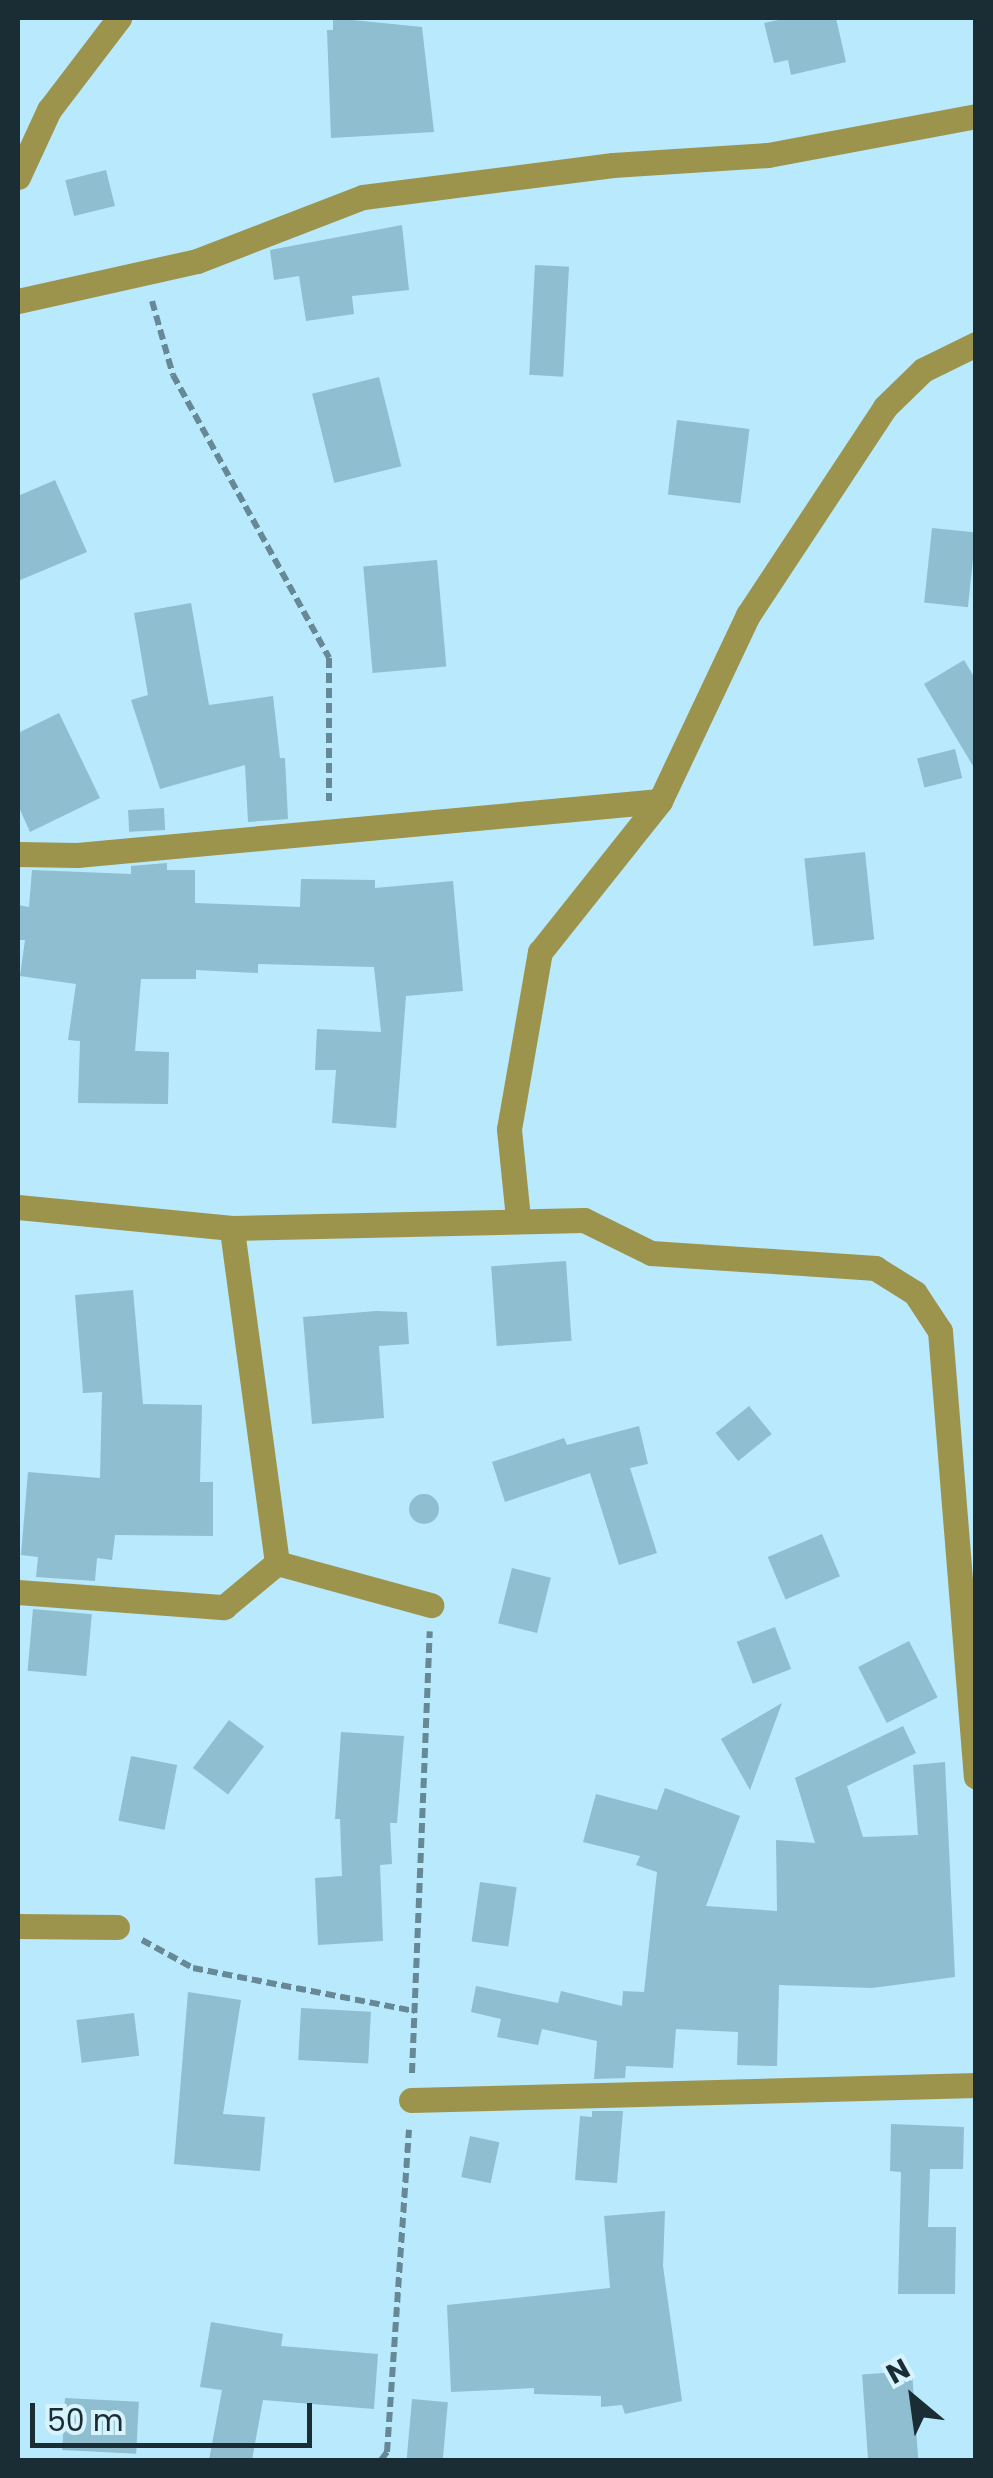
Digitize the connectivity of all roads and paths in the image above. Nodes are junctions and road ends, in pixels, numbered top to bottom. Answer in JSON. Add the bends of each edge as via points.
{"nodes":[{"id":1,"x":119,"y":18,"type":"edge"},
{"id":2,"x":976,"y":116,"type":"edge"},
{"id":3,"x":18,"y":178,"type":"edge"},
{"id":4,"x":144,"y":272,"type":"junction"},
{"id":5,"x":18,"y":301,"type":"edge"},
{"id":6,"x":976,"y":344,"type":"edge"},
{"id":7,"x":660,"y":801,"type":"junction"},
{"id":8,"x":328,"y":832,"type":"junction"},
{"id":9,"x":18,"y":854,"type":"edge"},
{"id":10,"x":18,"y":1206,"type":"edge"},
{"id":11,"x":518,"y":1218,"type":"junction"},
{"id":12,"x":232,"y":1228,"type":"junction"},
{"id":13,"x":277,"y":1563,"type":"junction"},
{"id":14,"x":18,"y":1592,"type":"edge"},
{"id":15,"x":431,"y":1605,"type":"joint"},
{"id":16,"x":976,"y":1777,"type":"edge"},
{"id":17,"x":18,"y":1926,"type":"edge"},
{"id":18,"x":117,"y":1927,"type":"joint"},
{"id":19,"x":415,"y":2011,"type":"junction"},
{"id":20,"x":976,"y":2085,"type":"edge"},
{"id":21,"x":411,"y":2100,"type":"junction"},
{"id":22,"x":380,"y":2460,"type":"edge"}],
"edges":[{"from":1,"to":3,"type":"street","via":[[48,110]]},
{"from":2,"to":4,"type":"street","via":[[768,155],[613,165],[364,197],[196,262]]},
{"from":4,"to":5,"type":"street"},
{"from":4,"to":8,"type":"path","via":[[173,375],[329,658]]},
{"from":6,"to":7,"type":"street","via":[[922,370],[885,407],[748,614]]},
{"from":7,"to":8,"type":"street"},
{"from":7,"to":11,"type":"street","via":[[540,952],[509,1129]]},
{"from":8,"to":9,"type":"street","via":[[77,855]]},
{"from":10,"to":12,"type":"street"},
{"from":11,"to":12,"type":"street"},
{"from":11,"to":16,"type":"street","via":[[584,1220],[651,1253],[875,1268],[914,1292],[940,1331]]},
{"from":12,"to":13,"type":"street"},
{"from":13,"to":14,"type":"street","via":[[224,1607]]},
{"from":13,"to":15,"type":"street"},
{"from":15,"to":19,"type":"path"},
{"from":17,"to":18,"type":"street"},
{"from":18,"to":19,"type":"path","via":[[193,1968]]},
{"from":19,"to":21,"type":"path"},
{"from":20,"to":21,"type":"street"},
{"from":21,"to":22,"type":"path","via":[[387,2452]]}]}
